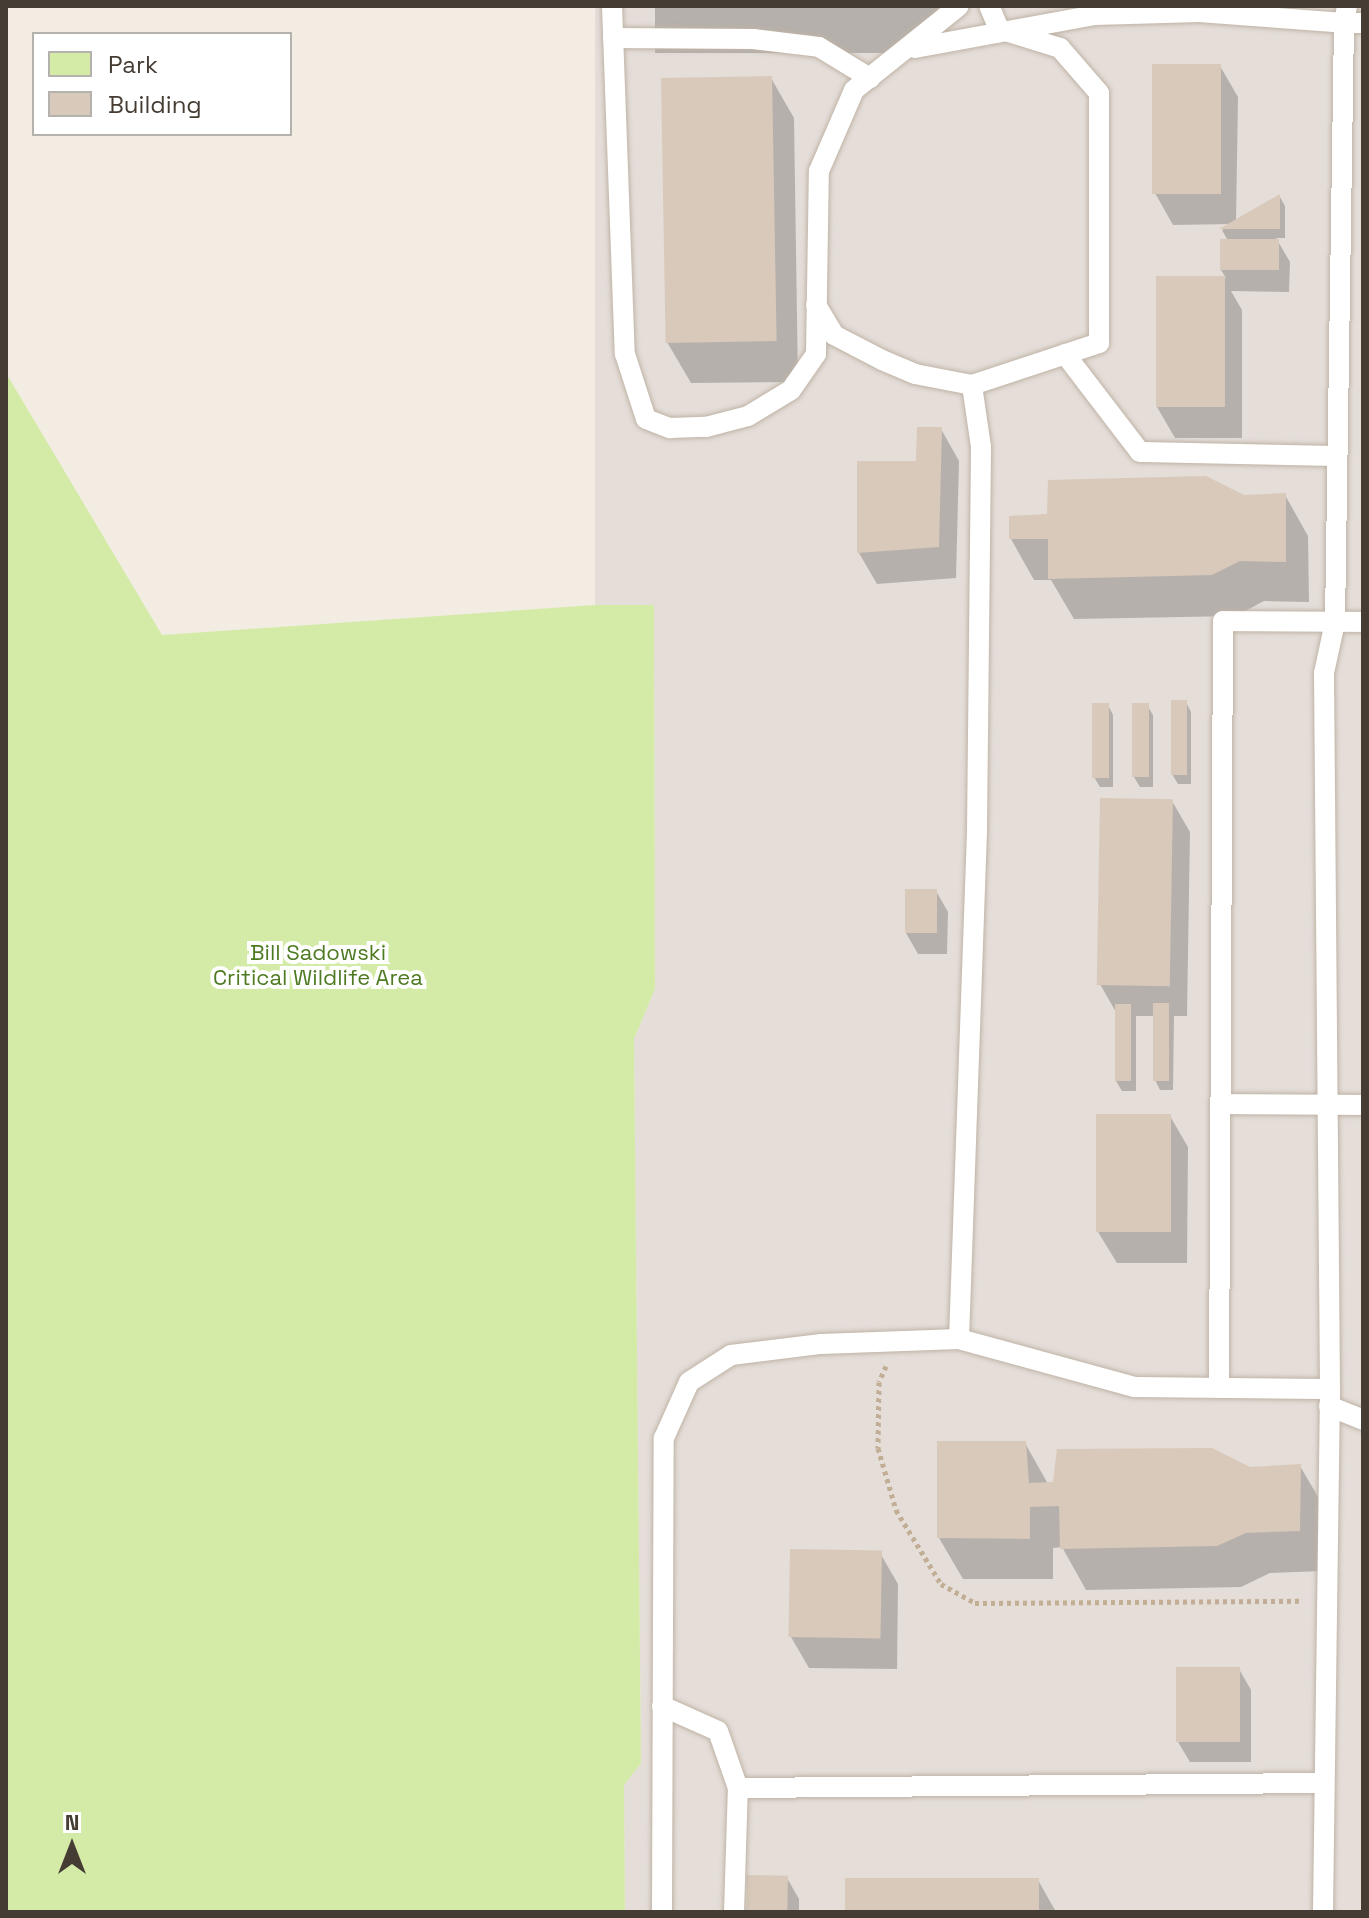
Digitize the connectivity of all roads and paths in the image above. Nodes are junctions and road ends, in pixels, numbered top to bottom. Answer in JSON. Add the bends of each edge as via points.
{"nodes":[{"id":1,"x":612,"y":6,"type":"edge"},
{"id":2,"x":959,"y":6,"type":"edge"},
{"id":3,"x":989,"y":6,"type":"edge"},
{"id":4,"x":1351,"y":17,"type":"edge"},
{"id":5,"x":999,"y":29,"type":"junction"},
{"id":6,"x":613,"y":38,"type":"junction"},
{"id":7,"x":907,"y":50,"type":"junction"},
{"id":8,"x":870,"y":78,"type":"junction"},
{"id":9,"x":816,"y":305,"type":"junction"},
{"id":10,"x":1065,"y":354,"type":"junction"},
{"id":11,"x":972,"y":385,"type":"junction"},
{"id":12,"x":1337,"y":456,"type":"junction"},
{"id":13,"x":1335,"y":622,"type":"junction"},
{"id":14,"x":1363,"y":622,"type":"edge"},
{"id":15,"x":1220,"y":1104,"type":"junction"},
{"id":16,"x":1326,"y":1105,"type":"junction"},
{"id":17,"x":1363,"y":1105,"type":"edge"},
{"id":18,"x":959,"y":1339,"type":"junction"},
{"id":19,"x":896,"y":1341,"type":"junction"},
{"id":20,"x":1219,"y":1388,"type":"junction"},
{"id":21,"x":1330,"y":1398,"type":"junction"},
{"id":22,"x":1363,"y":1420,"type":"edge"},
{"id":23,"x":1325,"y":1600,"type":"junction"},
{"id":24,"x":662,"y":1706,"type":"junction"},
{"id":25,"x":1321,"y":1783,"type":"junction"},
{"id":26,"x":738,"y":1788,"type":"junction"},
{"id":27,"x":662,"y":1912,"type":"edge"},
{"id":28,"x":734,"y":1912,"type":"edge"},
{"id":29,"x":1323,"y":1912,"type":"edge"}],
"edges":[{"from":1,"to":6,"type":"lane"},
{"from":2,"to":7,"type":"lane"},
{"from":3,"to":5,"type":"lane"},
{"from":4,"to":5,"type":"lane","via":[[1095,15]]},
{"from":4,"to":12,"type":"lane"},
{"from":5,"to":7,"type":"lane"},
{"from":5,"to":10,"type":"lane","via":[[1060,48],[1099,93],[1099,343]]},
{"from":6,"to":8,"type":"lane","via":[[753,39],[819,47]]},
{"from":6,"to":9,"type":"lane","via":[[625,354],[646,419],[670,428],[706,427],[748,416],[791,390],[816,354]]},
{"from":7,"to":8,"type":"lane"},
{"from":8,"to":9,"type":"lane","via":[[854,90],[819,171]]},
{"from":9,"to":11,"type":"lane","via":[[834,335],[882,360],[915,374]]},
{"from":10,"to":11,"type":"lane"},
{"from":10,"to":12,"type":"lane","via":[[1140,452]]},
{"from":11,"to":18,"type":"lane","via":[[981,447],[977,830]]},
{"from":12,"to":13,"type":"lane"},
{"from":13,"to":14,"type":"lane"},
{"from":13,"to":15,"type":"lane","via":[[1223,621]]},
{"from":13,"to":16,"type":"lane","via":[[1324,673]]},
{"from":15,"to":16,"type":"lane"},
{"from":15,"to":20,"type":"lane"},
{"from":16,"to":17,"type":"lane"},
{"from":16,"to":21,"type":"lane"},
{"from":18,"to":19,"type":"lane"},
{"from":18,"to":20,"type":"lane","via":[[1134,1387]]},
{"from":19,"to":23,"type":"path","via":[[879,1382],[878,1448],[896,1510],[941,1584],[975,1603]]},
{"from":19,"to":24,"type":"lane","via":[[731,1355],[689,1382],[664,1438]]},
{"from":20,"to":21,"type":"lane"},
{"from":21,"to":22,"type":"lane"},
{"from":21,"to":23,"type":"lane"},
{"from":23,"to":25,"type":"lane"},
{"from":24,"to":26,"type":"lane","via":[[718,1731]]},
{"from":24,"to":27,"type":"lane"},
{"from":25,"to":26,"type":"lane"},
{"from":25,"to":29,"type":"lane"},
{"from":26,"to":28,"type":"lane"}]}
